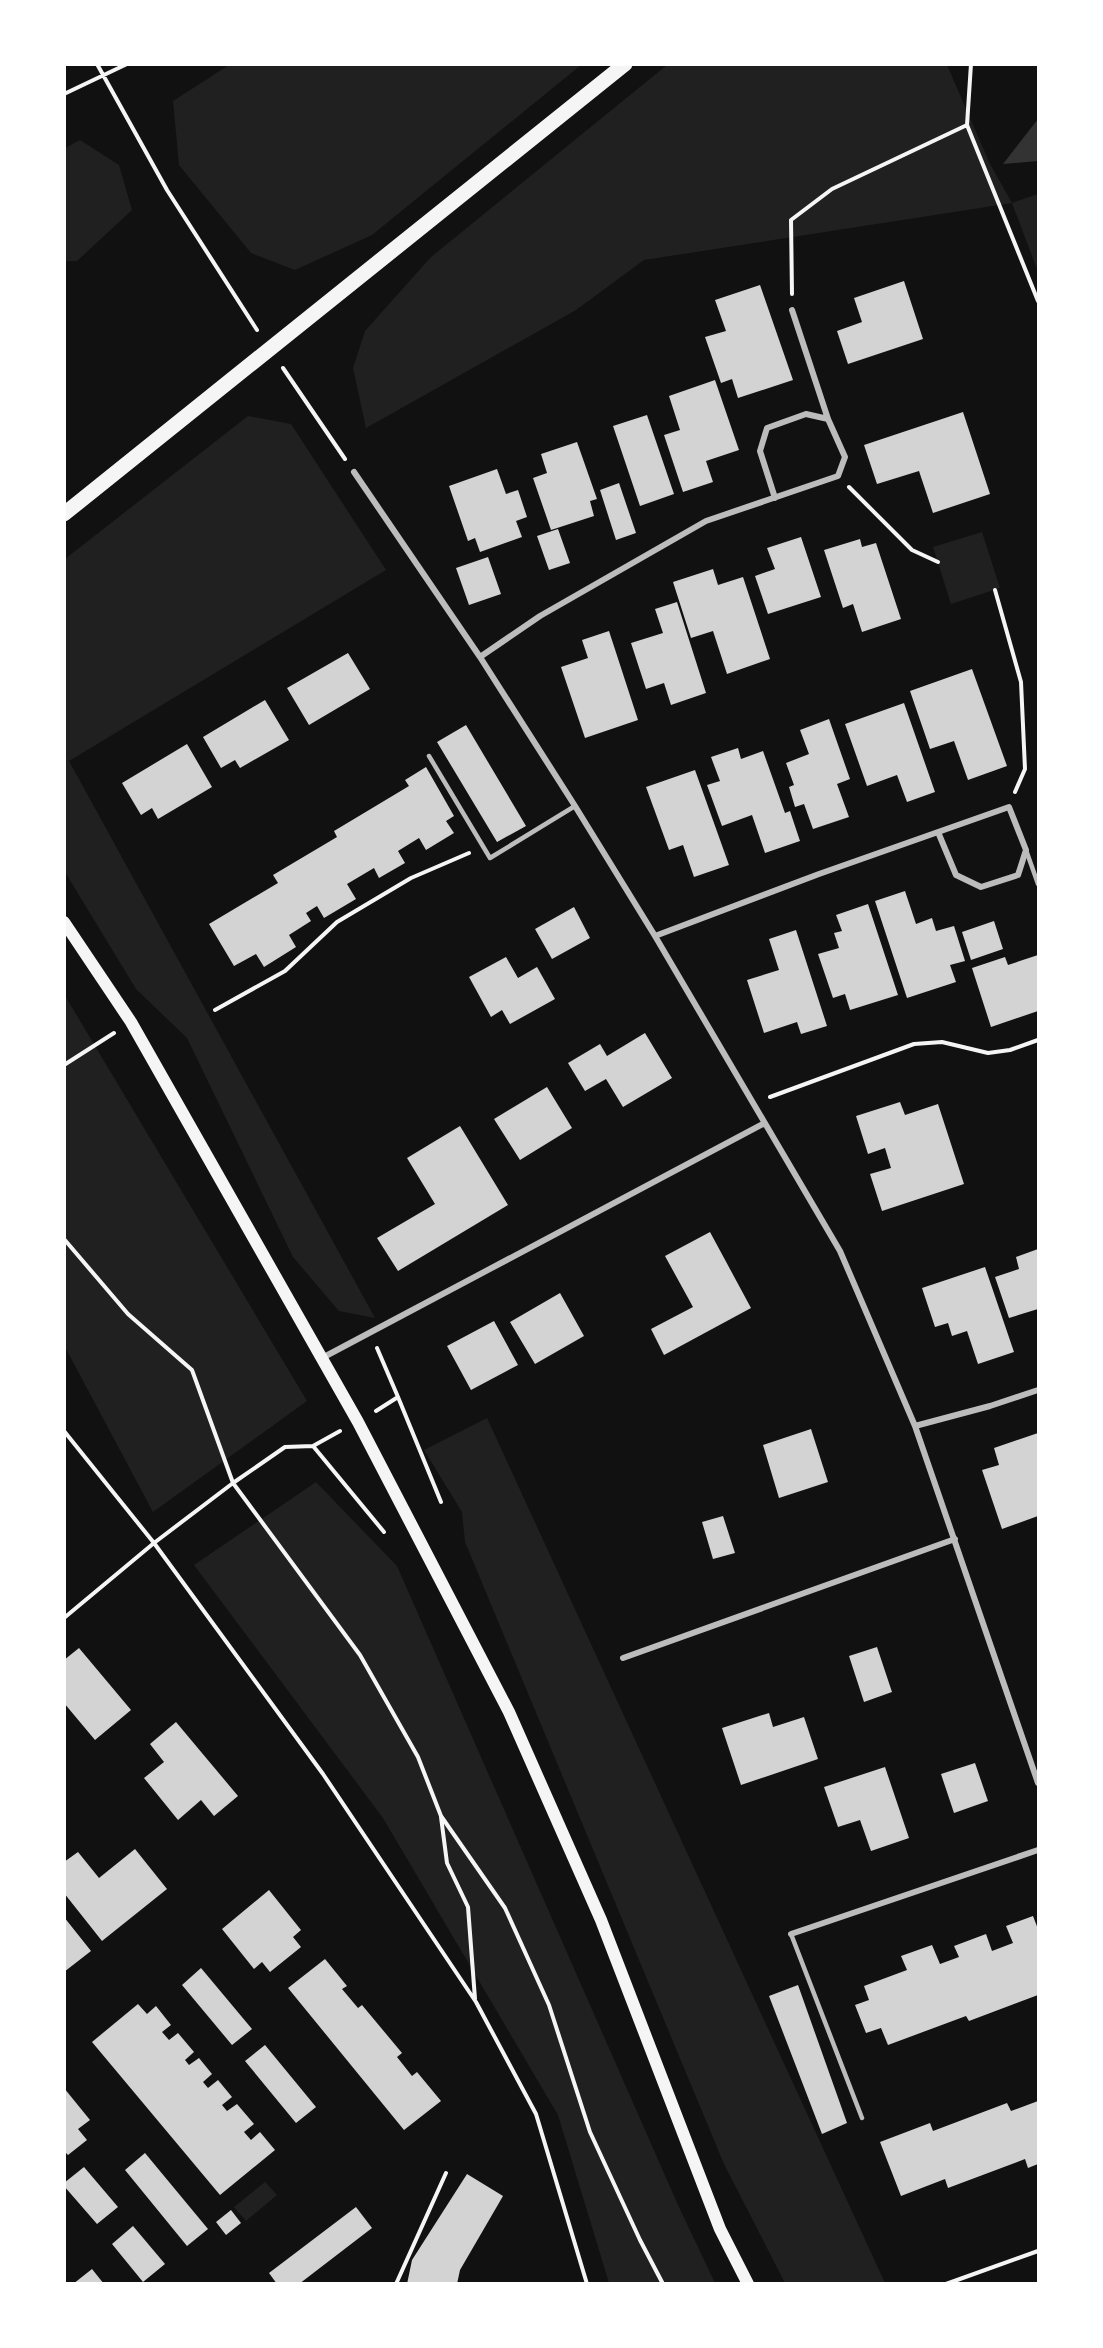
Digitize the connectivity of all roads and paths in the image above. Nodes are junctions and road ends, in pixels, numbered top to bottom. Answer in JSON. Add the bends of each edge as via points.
{"nodes":[{"id":1,"x":98,"y":64,"type":"edge"},
{"id":2,"x":127,"y":64,"type":"edge"},
{"id":3,"x":625,"y":64,"type":"edge"},
{"id":4,"x":971,"y":64,"type":"edge"},
{"id":5,"x":104,"y":75,"type":"junction"},
{"id":6,"x":64,"y":94,"type":"edge"},
{"id":7,"x":967,"y":125,"type":"junction"},
{"id":8,"x":1038,"y":302,"type":"edge"},
{"id":9,"x":792,"y":310,"type":"joint"},
{"id":10,"x":257,"y":330,"type":"dead end"},
{"id":11,"x":283,"y":368,"type":"dead end"},
{"id":12,"x":828,"y":419,"type":"junction"},
{"id":13,"x":354,"y":472,"type":"joint"},
{"id":14,"x":838,"y":476,"type":"junction"},
{"id":15,"x":775,"y":498,"type":"junction"},
{"id":16,"x":64,"y":514,"type":"edge"},
{"id":17,"x":938,"y":562,"type":"dead end"},
{"id":18,"x":995,"y":590,"type":"dead end"},
{"id":19,"x":480,"y":657,"type":"junction"},
{"id":20,"x":429,"y":756,"type":"dead end"},
{"id":21,"x":575,"y":806,"type":"junction"},
{"id":22,"x":1009,"y":807,"type":"junction"},
{"id":23,"x":938,"y":832,"type":"junction"},
{"id":24,"x":484,"y":847,"type":"junction"},
{"id":25,"x":1026,"y":850,"type":"junction"},
{"id":26,"x":1038,"y":884,"type":"edge"},
{"id":27,"x":64,"y":922,"type":"edge"},
{"id":28,"x":655,"y":936,"type":"junction"},
{"id":29,"x":214,"y":1010,"type":"dead end"},
{"id":30,"x":131,"y":1022,"type":"junction"},
{"id":31,"x":1038,"y":1040,"type":"edge"},
{"id":32,"x":64,"y":1065,"type":"edge"},
{"id":33,"x":752,"y":1104,"type":"junction"},
{"id":34,"x":764,"y":1124,"type":"junction"},
{"id":35,"x":64,"y":1239,"type":"edge"},
{"id":36,"x":371,"y":1333,"type":"junction"},
{"id":37,"x":322,"y":1358,"type":"junction"},
{"id":38,"x":1038,"y":1390,"type":"edge"},
{"id":39,"x":398,"y":1397,"type":"junction"},
{"id":40,"x":358,"y":1422,"type":"junction"},
{"id":41,"x":915,"y":1426,"type":"junction"},
{"id":42,"x":64,"y":1431,"type":"edge"},
{"id":43,"x":313,"y":1446,"type":"junction"},
{"id":44,"x":233,"y":1483,"type":"junction"},
{"id":45,"x":441,"y":1502,"type":"dead end"},
{"id":46,"x":384,"y":1532,"type":"dead end"},
{"id":47,"x":955,"y":1539,"type":"junction"},
{"id":48,"x":154,"y":1543,"type":"junction"},
{"id":49,"x":64,"y":1618,"type":"edge"},
{"id":50,"x":623,"y":1658,"type":"dead end"},
{"id":51,"x":1038,"y":1779,"type":"edge"},
{"id":52,"x":441,"y":1816,"type":"junction"},
{"id":53,"x":1038,"y":1850,"type":"edge"},
{"id":54,"x":791,"y":1934,"type":"joint"},
{"id":55,"x":476,"y":2002,"type":"junction"},
{"id":56,"x":862,"y":2118,"type":"dead end"},
{"id":57,"x":446,"y":2174,"type":"dead end"},
{"id":58,"x":1038,"y":2251,"type":"edge"},
{"id":59,"x":396,"y":2283,"type":"edge"},
{"id":60,"x":587,"y":2283,"type":"edge"},
{"id":61,"x":663,"y":2283,"type":"edge"},
{"id":62,"x":748,"y":2283,"type":"edge"},
{"id":63,"x":946,"y":2283,"type":"edge"}],
"edges":[{"from":1,"to":5,"type":"path"},
{"from":2,"to":5,"type":"path"},
{"from":3,"to":16,"type":"main road"},
{"from":4,"to":7,"type":"path"},
{"from":5,"to":6,"type":"path"},
{"from":5,"to":10,"type":"path","via":[[167,190]]},
{"from":7,"to":8,"type":"path"},
{"from":7,"to":9,"type":"path","via":[[832,189],[791,220]]},
{"from":9,"to":12,"type":"street"},
{"from":11,"to":13,"type":"path"},
{"from":12,"to":14,"type":"street","via":[[845,457]]},
{"from":12,"to":15,"type":"street","via":[[806,414],[767,428],[760,451]]},
{"from":13,"to":19,"type":"street"},
{"from":14,"to":15,"type":"street"},
{"from":14,"to":17,"type":"path","via":[[912,550]]},
{"from":15,"to":19,"type":"street","via":[[706,522],[540,616]]},
{"from":18,"to":22,"type":"path","via":[[1021,682],[1025,769]]},
{"from":19,"to":21,"type":"street"},
{"from":20,"to":24,"type":"lane"},
{"from":21,"to":24,"type":"lane","via":[[490,858]]},
{"from":21,"to":28,"type":"street"},
{"from":22,"to":23,"type":"street"},
{"from":22,"to":25,"type":"street"},
{"from":23,"to":25,"type":"street","via":[[956,875],[981,887],[1018,875]]},
{"from":23,"to":28,"type":"street"},
{"from":24,"to":29,"type":"path","via":[[411,878],[337,922],[285,971]]},
{"from":25,"to":26,"type":"lane"},
{"from":27,"to":30,"type":"main road"},
{"from":28,"to":33,"type":"street"},
{"from":30,"to":32,"type":"path"},
{"from":30,"to":37,"type":"main road"},
{"from":31,"to":33,"type":"path","via":[[988,1053],[942,1042],[914,1044]]},
{"from":33,"to":34,"type":"street"},
{"from":34,"to":36,"type":"street"},
{"from":34,"to":41,"type":"street","via":[[840,1251]]},
{"from":35,"to":44,"type":"path","via":[[128,1314],[192,1370]]},
{"from":36,"to":37,"type":"street"},
{"from":36,"to":39,"type":"path"},
{"from":37,"to":40,"type":"main road"},
{"from":38,"to":41,"type":"street"},
{"from":39,"to":40,"type":"path"},
{"from":39,"to":45,"type":"path"},
{"from":40,"to":43,"type":"path"},
{"from":40,"to":62,"type":"main road","via":[[509,1712],[600,1920],[720,2229]]},
{"from":41,"to":47,"type":"street"},
{"from":42,"to":48,"type":"path"},
{"from":43,"to":44,"type":"path","via":[[285,1447]]},
{"from":43,"to":46,"type":"path"},
{"from":44,"to":48,"type":"path"},
{"from":44,"to":52,"type":"path","via":[[360,1656],[418,1757]]},
{"from":47,"to":50,"type":"street"},
{"from":47,"to":51,"type":"street"},
{"from":48,"to":49,"type":"path"},
{"from":48,"to":55,"type":"path","via":[[323,1774]]},
{"from":52,"to":55,"type":"path","via":[[447,1863],[468,1907]]},
{"from":52,"to":61,"type":"path","via":[[505,1908],[549,2005],[590,2132]]},
{"from":53,"to":54,"type":"street"},
{"from":54,"to":56,"type":"lane"},
{"from":55,"to":60,"type":"path","via":[[536,2114]]},
{"from":57,"to":59,"type":"path"},
{"from":58,"to":63,"type":"path"}]}
